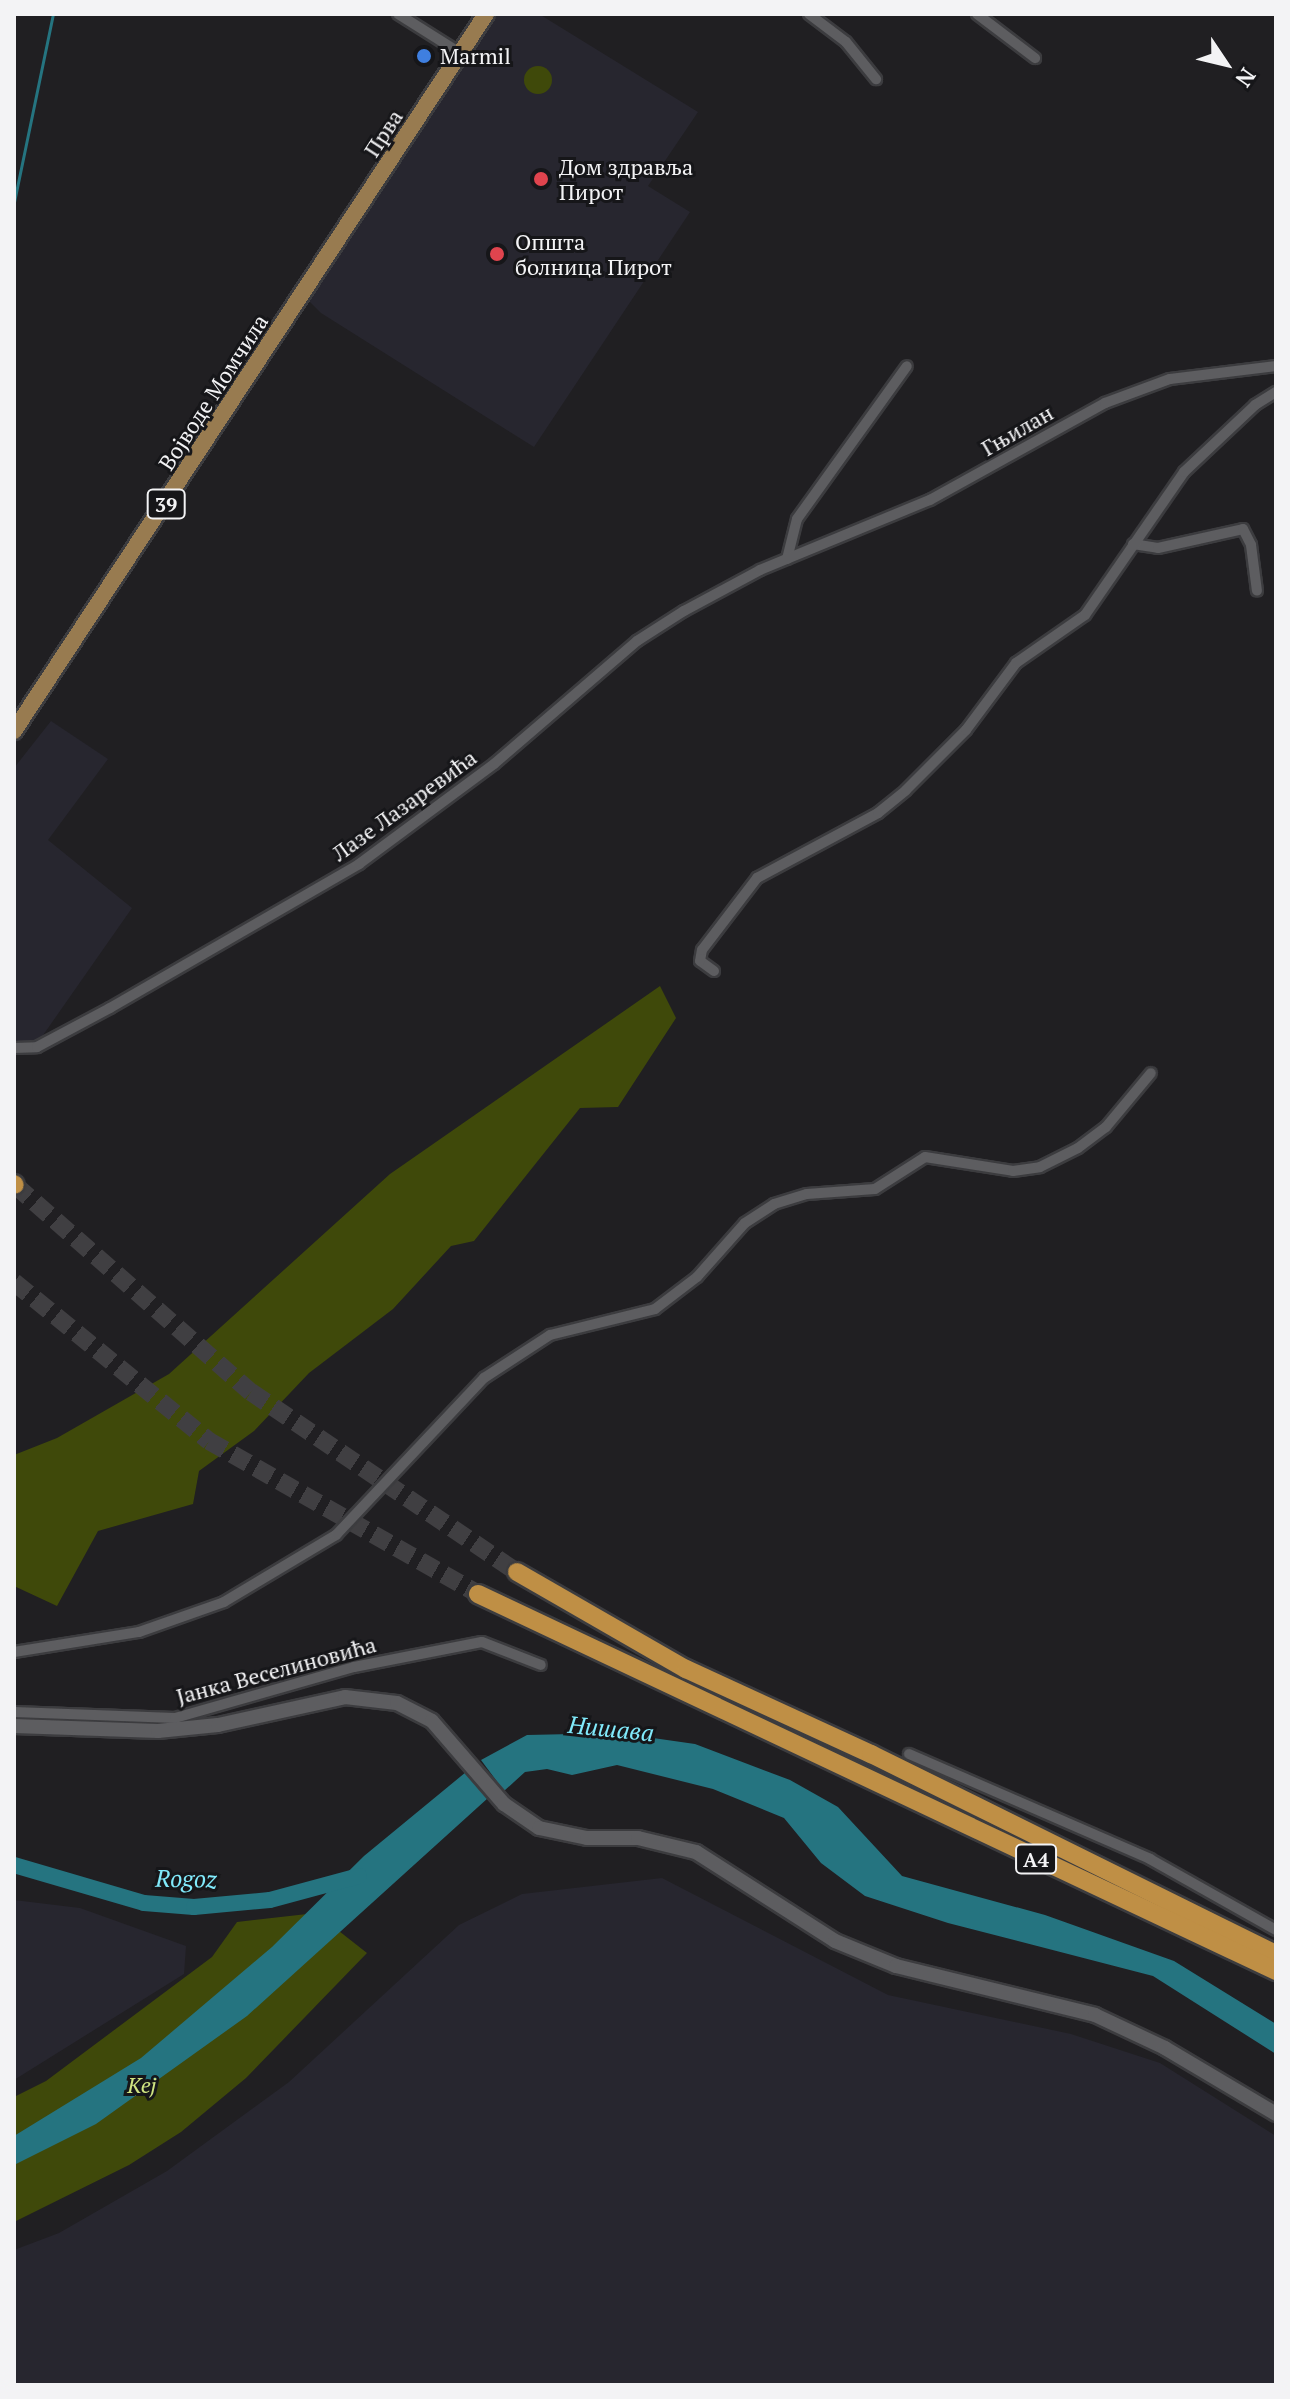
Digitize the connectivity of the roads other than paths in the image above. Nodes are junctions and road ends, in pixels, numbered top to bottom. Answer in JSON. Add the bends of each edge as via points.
{"nodes":[{"id":1,"x":398,"y":14,"type":"edge"},
{"id":2,"x":486,"y":14,"type":"edge"},
{"id":3,"x":809,"y":14,"type":"edge"},
{"id":4,"x":977,"y":14,"type":"edge"},
{"id":5,"x":460,"y":53,"type":"junction"},
{"id":6,"x":1035,"y":58,"type":"dead end"},
{"id":7,"x":876,"y":79,"type":"dead end"},
{"id":8,"x":316,"y":276,"type":"joint"},
{"id":9,"x":907,"y":366,"type":"dead end"},
{"id":10,"x":1276,"y":366,"type":"edge"},
{"id":11,"x":1276,"y":392,"type":"edge"},
{"id":12,"x":1133,"y":544,"type":"junction"},
{"id":13,"x":787,"y":559,"type":"junction"},
{"id":14,"x":1257,"y":591,"type":"dead end"},
{"id":15,"x":14,"y":731,"type":"edge"},
{"id":16,"x":714,"y":971,"type":"dead end"},
{"id":17,"x":17,"y":1051,"type":"edge"},
{"id":18,"x":1151,"y":1073,"type":"dead end"},
{"id":19,"x":517,"y":1572,"type":"tunnel mouth"},
{"id":20,"x":478,"y":1594,"type":"tunnel mouth"},
{"id":21,"x":14,"y":1652,"type":"edge"},
{"id":22,"x":541,"y":1665,"type":"dead end"},
{"id":23,"x":14,"y":1712,"type":"edge"},
{"id":24,"x":14,"y":1726,"type":"edge"},
{"id":25,"x":909,"y":1754,"type":"dead end"},
{"id":26,"x":1276,"y":1930,"type":"edge"},
{"id":27,"x":1276,"y":1954,"type":"edge"},
{"id":28,"x":1276,"y":1971,"type":"edge"},
{"id":29,"x":1276,"y":2114,"type":"edge"}],
"edges":[{"from":1,"to":5,"type":"street"},
{"from":2,"to":5,"type":"main road","name":"Прва","number":"39"},
{"from":3,"to":7,"type":"street","via":[[846,42]]},
{"from":4,"to":6,"type":"street"},
{"from":5,"to":8,"type":"main road","name":"Прва","number":"39"},
{"from":8,"to":15,"type":"main road","name":"Војводе Момчила","number":"39"},
{"from":9,"to":13,"type":"street","via":[[797,519]]},
{"from":10,"to":13,"type":"street","name":"Гњилан","via":[[1170,379],[1105,403],[930,500]]},
{"from":11,"to":12,"type":"street","via":[[1184,472]]},
{"from":12,"to":14,"type":"street","via":[[1158,548],[1243,529],[1251,545]]},
{"from":12,"to":16,"type":"street","via":[[1085,615],[1016,663],[966,730],[906,790],[878,813],[757,878],[702,950],[700,961]]},
{"from":13,"to":17,"type":"street","name":"Лазе Лазаревића","via":[[637,641],[494,764],[348,871],[110,1008],[37,1047]]},
{"from":18,"to":21,"type":"street","via":[[1100,1133],[1040,1167],[1013,1171],[925,1157],[875,1189],[807,1194],[774,1204],[745,1223],[697,1277],[655,1309],[550,1335],[516,1355],[462,1398],[395,1478],[336,1535],[224,1602],[139,1632]]},
{"from":19,"to":27,"type":"highway","number":"A4","via":[[686,1669]]},
{"from":20,"to":28,"type":"highway","number":"A4"},
{"from":22,"to":23,"type":"street","name":"Јанка Веселиновића","via":[[482,1642],[354,1667],[175,1718]]},
{"from":24,"to":29,"type":"main road","via":[[95,1732],[188,1729],[366,1697],[410,1707],[450,1737],[516,1815],[554,1833],[638,1838],[696,1852],[842,1944],[896,1966],[1095,2015],[1165,2048]]},
{"from":25,"to":26,"type":"street","via":[[1150,1859]]}]}
